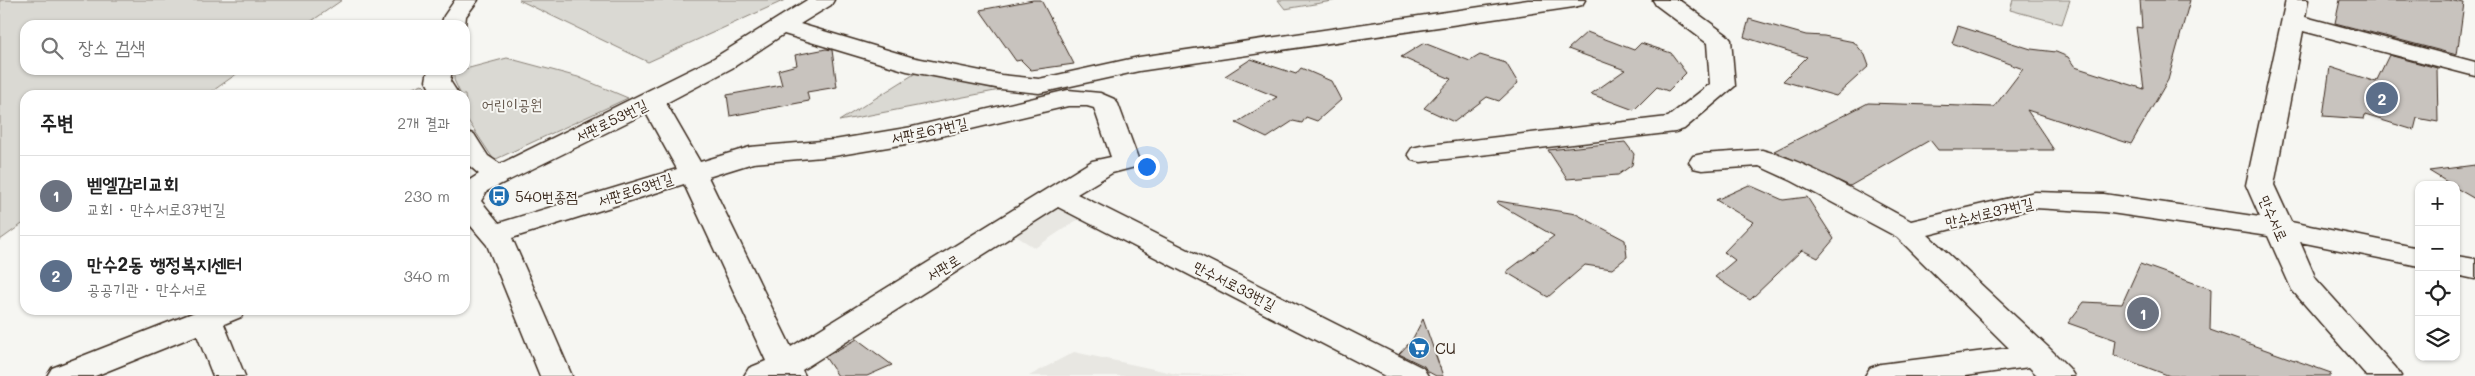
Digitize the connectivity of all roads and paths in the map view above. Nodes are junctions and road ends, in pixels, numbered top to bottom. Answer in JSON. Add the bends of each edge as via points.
{"nodes":[{"id":1,"x":467,"y":0,"type":"edge"},
{"id":2,"x":823,"y":0,"type":"edge"},
{"id":3,"x":1574,"y":0,"type":"edge"},
{"id":4,"x":1664,"y":0,"type":"edge"},
{"id":5,"x":2295,"y":11,"type":"edge"},
{"id":6,"x":454,"y":20,"type":"edge"},
{"id":7,"x":781,"y":26,"type":"junction"},
{"id":8,"x":2475,"y":69,"type":"edge"},
{"id":9,"x":439,"y":75,"type":"edge"},
{"id":10,"x":443,"y":90,"type":"edge"},
{"id":11,"x":652,"y":100,"type":"junction"},
{"id":12,"x":470,"y":148,"type":"edge"},
{"id":13,"x":1421,"y":154,"type":"dead end"},
{"id":14,"x":1126,"y":161,"type":"joint"},
{"id":15,"x":1702,"y":162,"type":"dead end"},
{"id":16,"x":692,"y":171,"type":"junction"},
{"id":17,"x":498,"y":175,"type":"junction"},
{"id":18,"x":1057,"y":195,"type":"junction"},
{"id":19,"x":470,"y":197,"type":"edge"},
{"id":20,"x":470,"y":208,"type":"edge"},
{"id":21,"x":2279,"y":228,"type":"junction"},
{"id":22,"x":1907,"y":232,"type":"junction"},
{"id":23,"x":493,"y":234,"type":"junction"},
{"id":24,"x":2415,"y":255,"type":"edge"},
{"id":25,"x":2460,"y":266,"type":"edge"},
{"id":26,"x":2475,"y":269,"type":"edge"},
{"id":27,"x":199,"y":317,"type":"edge"},
{"id":28,"x":2048,"y":366,"type":"edge"},
{"id":29,"x":778,"y":373,"type":"edge"},
{"id":30,"x":63,"y":376,"type":"edge"},
{"id":31,"x":229,"y":376,"type":"edge"},
{"id":32,"x":556,"y":376,"type":"edge"},
{"id":33,"x":1412,"y":376,"type":"edge"},
{"id":34,"x":1881,"y":376,"type":"edge"},
{"id":35,"x":2385,"y":376,"type":"edge"}],
"edges":[{"from":1,"to":6,"type":"street"},
{"from":2,"to":7,"type":"street","name":"서판로53번길"},
{"from":3,"to":7,"type":"street","via":[[1138,64],[1038,86],[907,64]]},
{"from":4,"to":13,"type":"street","via":[[1719,40],[1724,86],[1676,124]]},
{"from":5,"to":8,"type":"street"},
{"from":5,"to":21,"type":"street","name":"만수서로","via":[[2260,185]]},
{"from":7,"to":11,"type":"street","name":"서판로53번길","via":[[723,63]]},
{"from":9,"to":10,"type":"street","via":[[438,81]]},
{"from":11,"to":16,"type":"street"},
{"from":11,"to":17,"type":"street","name":"서판로53번길"},
{"from":12,"to":17,"type":"street","via":[[478,161]]},
{"from":14,"to":16,"type":"street","name":"서판로67번길","via":[[1105,104],[1090,98],[1068,98],[912,135],[834,148],[750,154]]},
{"from":14,"to":18,"type":"street","name":"서판로","via":[[1102,167]]},
{"from":15,"to":22,"type":"street","via":[[1762,158],[1802,175]]},
{"from":16,"to":23,"type":"street","name":"서판로63번길"},
{"from":16,"to":29,"type":"street"},
{"from":17,"to":19,"type":"street","name":"서판로53번길","via":[[477,185]]},
{"from":18,"to":29,"type":"street","name":"서판로"},
{"from":18,"to":33,"type":"street","name":"만수서로33번길"},
{"from":20,"to":23,"type":"street"},
{"from":21,"to":22,"type":"street","name":"만수서로37번길","via":[[2104,204],[2035,200]]},
{"from":21,"to":24,"type":"street","name":"만수서로37번길"},
{"from":21,"to":35,"type":"street","name":"만수서로","via":[[2303,283]]},
{"from":22,"to":28,"type":"street"},
{"from":23,"to":32,"type":"street","via":[[500,242]]},
{"from":25,"to":26,"type":"street"},
{"from":27,"to":30,"type":"street"},
{"from":27,"to":31,"type":"street"},
{"from":28,"to":34,"type":"street"}]}
